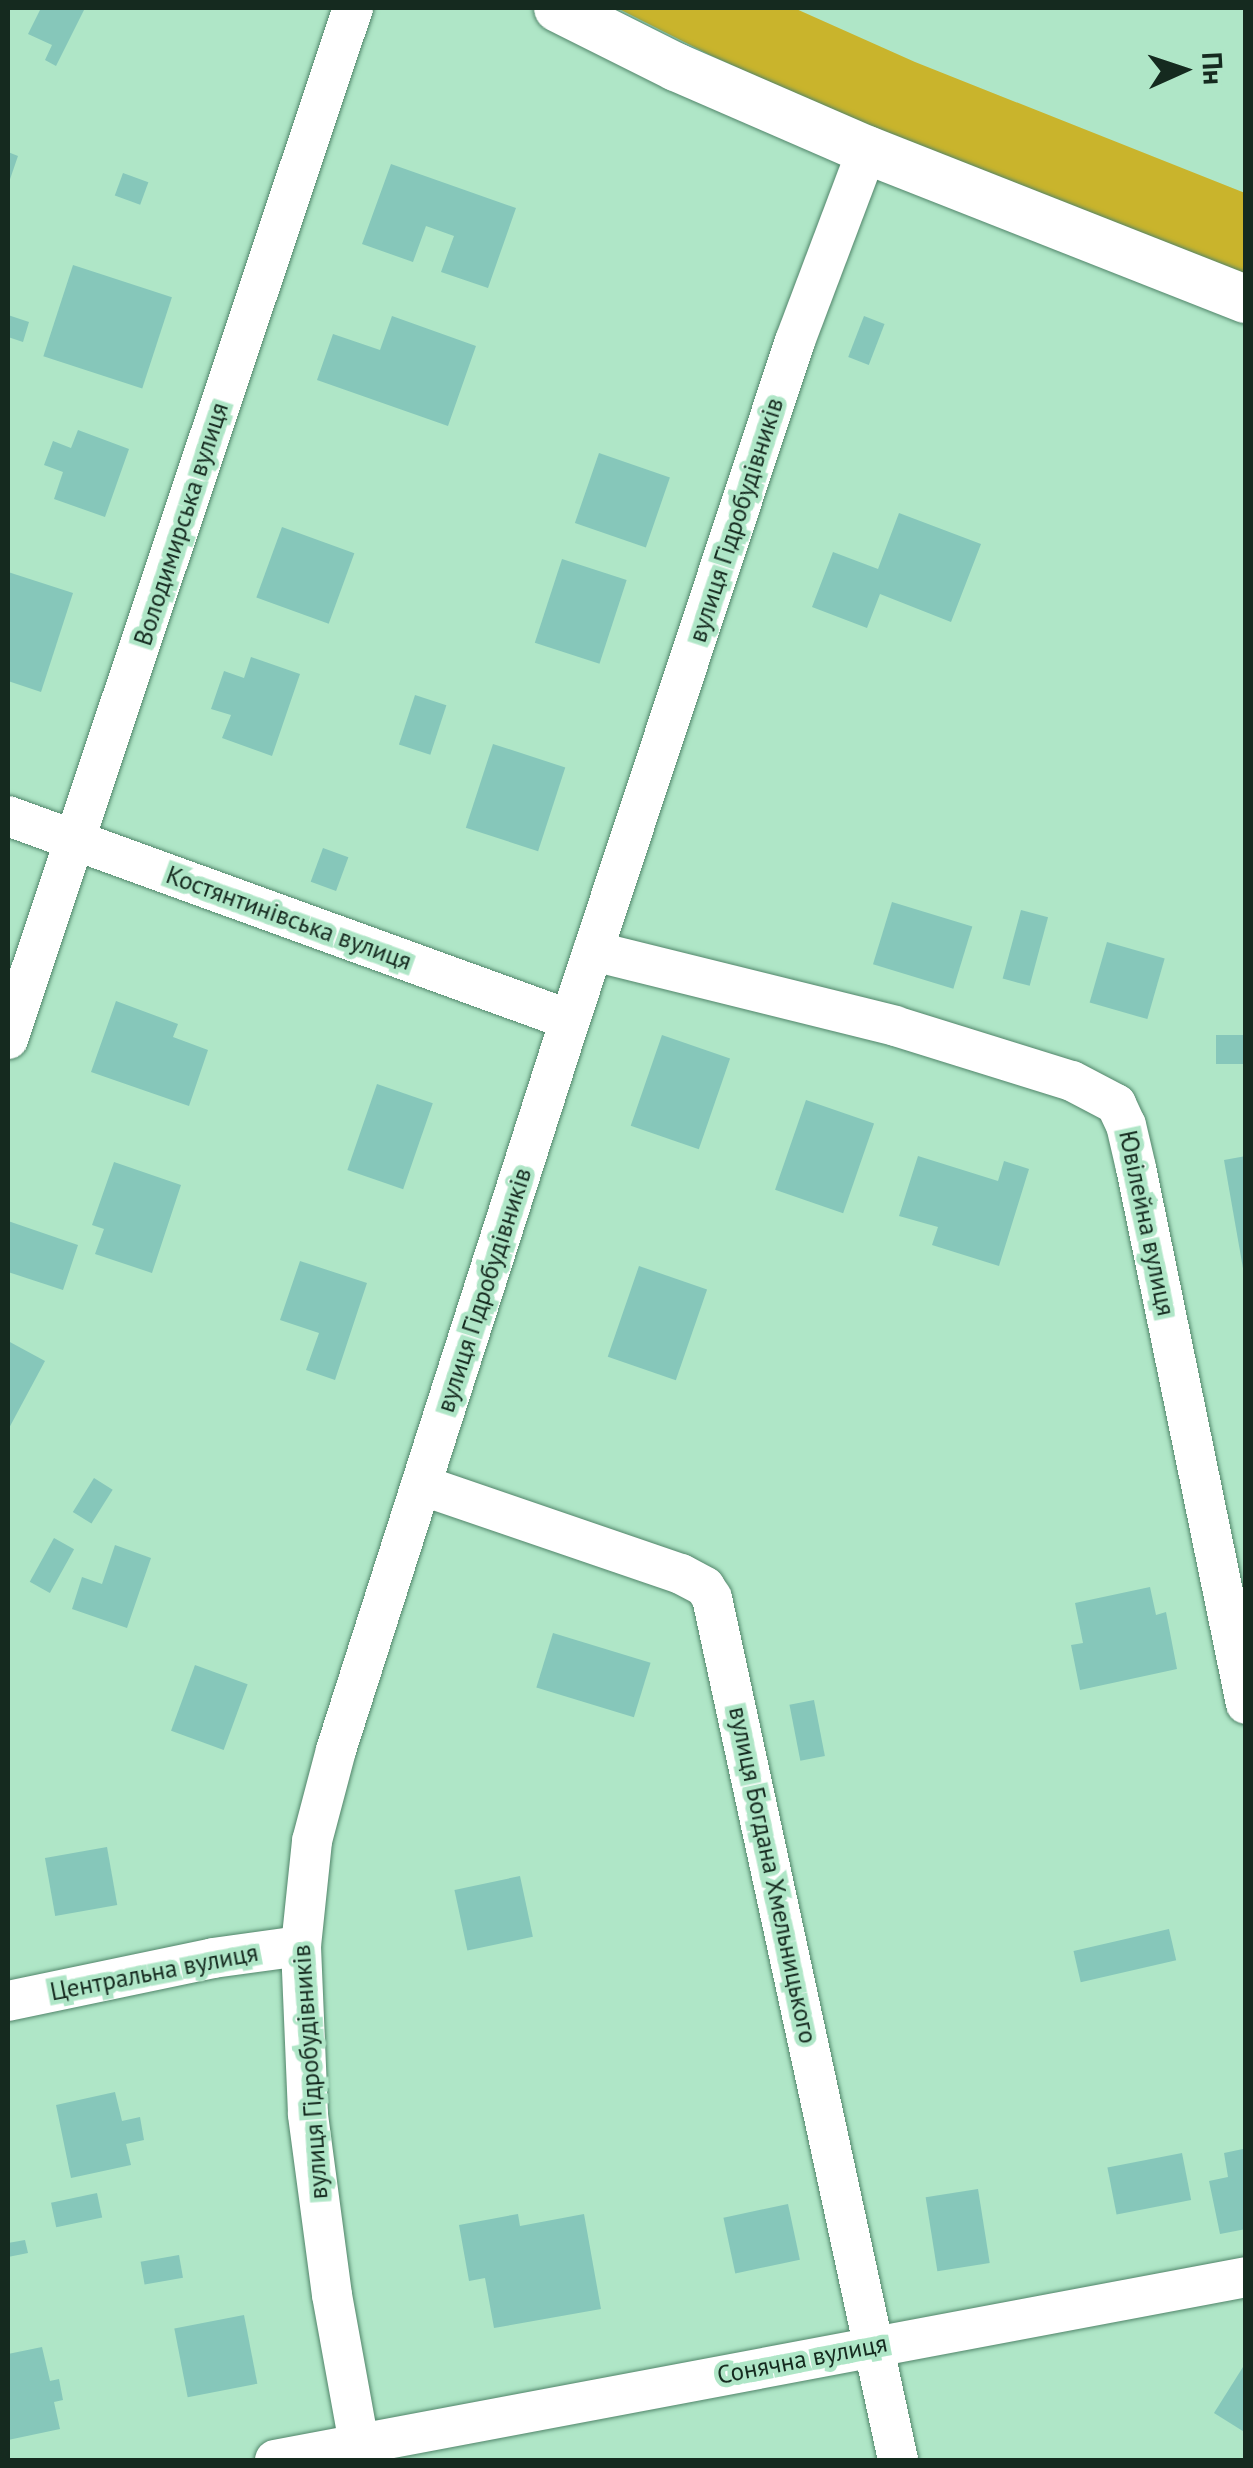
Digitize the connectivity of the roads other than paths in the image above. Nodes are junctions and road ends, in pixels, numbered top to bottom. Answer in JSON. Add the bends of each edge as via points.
{"nodes":[{"id":1,"x":353,"y":8,"type":"edge"},
{"id":2,"x":558,"y":8,"type":"edge"},
{"id":3,"x":867,"y":150,"type":"junction"},
{"id":4,"x":1246,"y":299,"type":"edge"},
{"id":5,"x":8,"y":816,"type":"edge"},
{"id":6,"x":76,"y":841,"type":"junction"},
{"id":7,"x":593,"y":951,"type":"junction"},
{"id":8,"x":570,"y":1020,"type":"junction"},
{"id":9,"x":8,"y":1039,"type":"edge"},
{"id":10,"x":421,"y":1485,"type":"junction"},
{"id":11,"x":1246,"y":1704,"type":"edge"},
{"id":12,"x":301,"y":1946,"type":"junction"},
{"id":13,"x":8,"y":2001,"type":"edge"},
{"id":14,"x":1246,"y":2277,"type":"edge"},
{"id":15,"x":873,"y":2346,"type":"junction"},
{"id":16,"x":360,"y":2452,"type":"edge"},
{"id":17,"x":275,"y":2460,"type":"edge"},
{"id":18,"x":898,"y":2460,"type":"edge"}],
"edges":[{"from":1,"to":6,"type":"street","name":"Володимирська вулиця"},
{"from":2,"to":3,"type":"street"},
{"from":3,"to":4,"type":"street"},
{"from":3,"to":7,"type":"street","name":"вулиця Гідробудівників","via":[[795,341]]},
{"from":5,"to":6,"type":"street","name":"Костянтинівська вулиця"},
{"from":6,"to":8,"type":"street","name":"Костянтинівська вулиця"},
{"from":6,"to":9,"type":"street","name":"Володимирська вулиця"},
{"from":7,"to":8,"type":"street","name":"вулиця Гідробудівників"},
{"from":7,"to":11,"type":"street","name":"Ювілейна вулиця","via":[[894,1026],[1058,1076],[1116,1104],[1150,1235]]},
{"from":8,"to":10,"type":"street","name":"вулиця Гідробудівників"},
{"from":10,"to":12,"type":"street","name":"вулиця Гідробудівників","via":[[322,1804],[306,1870]]},
{"from":10,"to":15,"type":"street","name":"вулиця Богдана Хмельницького","via":[[681,1574],[712,1598]]},
{"from":12,"to":13,"type":"street","name":"Центральна вулиця"},
{"from":12,"to":16,"type":"street","name":"вулиця Гідробудівників","via":[[314,2179]]},
{"from":14,"to":15,"type":"street","name":"Сонячна вулиця"},
{"from":15,"to":16,"type":"street","name":"Сонячна вулиця"},
{"from":15,"to":18,"type":"street","name":"вулиця Богдана Хмельницького"},
{"from":16,"to":17,"type":"street","name":"Сонячна вулиця"}]}
